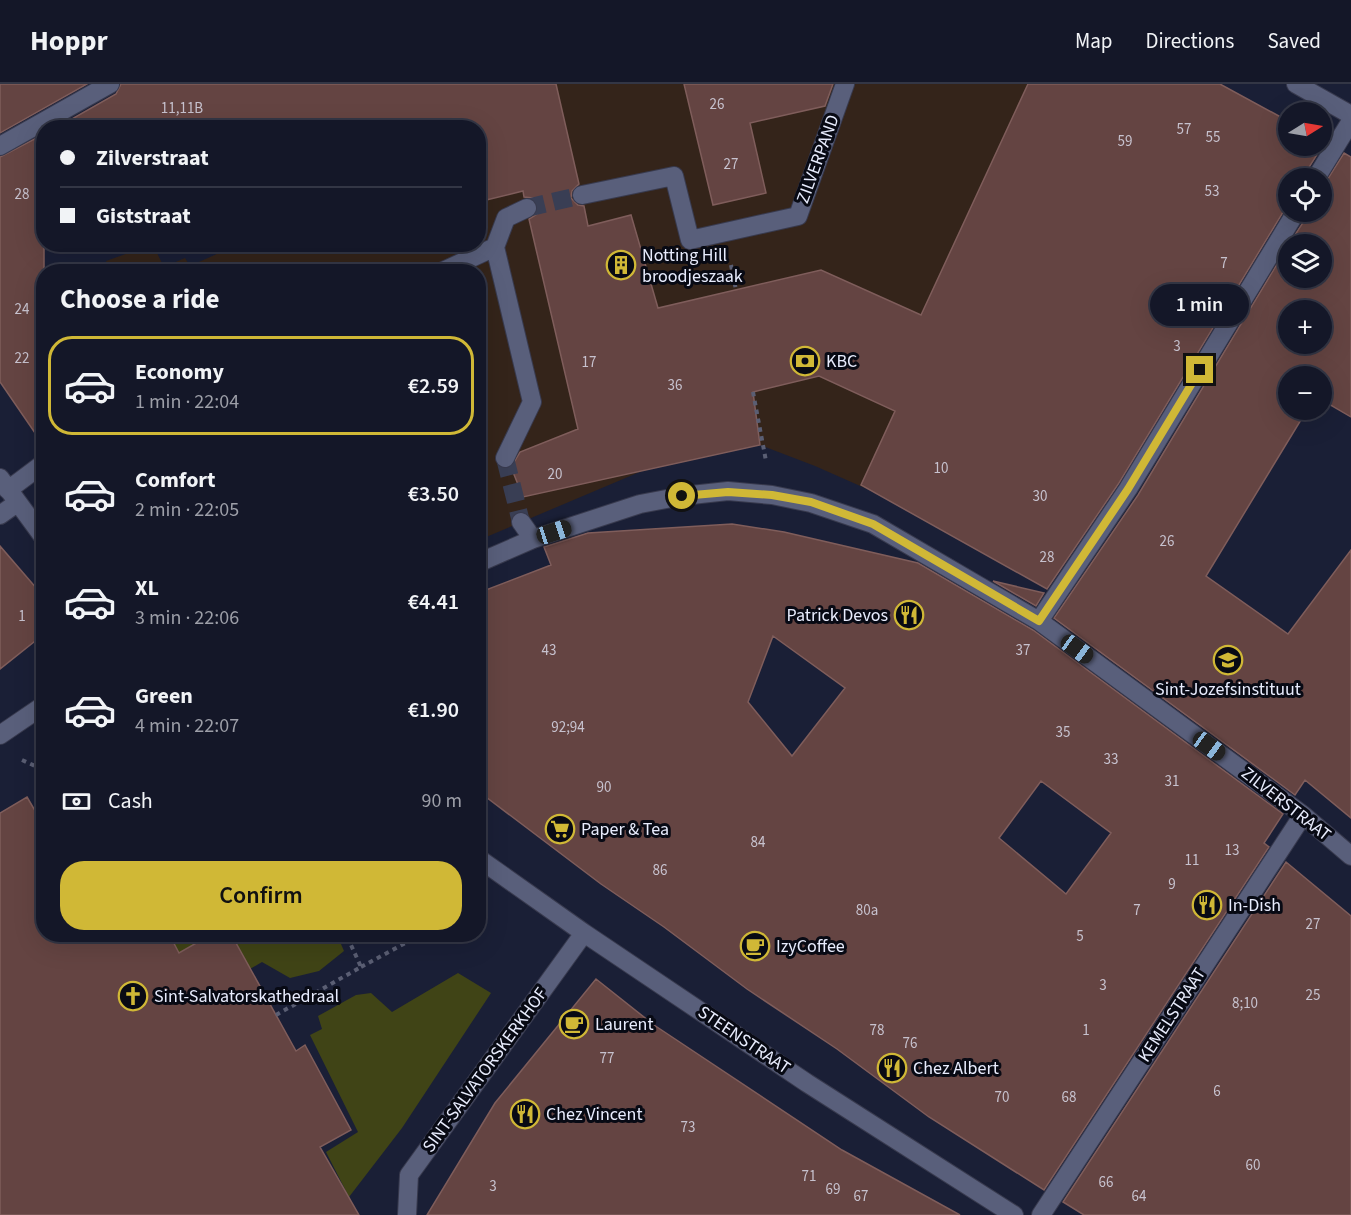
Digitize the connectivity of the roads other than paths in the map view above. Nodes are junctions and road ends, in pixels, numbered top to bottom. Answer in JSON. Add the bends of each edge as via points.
{"nodes":[{"id":1,"x":110,"y":84,"type":"edge"},
{"id":2,"x":845,"y":84,"type":"edge"},
{"id":3,"x":1296,"y":84,"type":"edge"},
{"id":4,"x":1351,"y":115,"type":"edge"},
{"id":5,"x":46,"y":120,"type":"edge"},
{"id":6,"x":1351,"y":121,"type":"edge"},
{"id":7,"x":36,"y":126,"type":"edge"},
{"id":8,"x":0,"y":146,"type":"edge"},
{"id":9,"x":1322,"y":168,"type":"edge"},
{"id":10,"x":582,"y":195,"type":"tunnel mouth"},
{"id":11,"x":527,"y":208,"type":"tunnel mouth"},
{"id":12,"x":1290,"y":222,"type":"edge"},
{"id":13,"x":495,"y":247,"type":"junction"},
{"id":14,"x":486,"y":251,"type":"edge"},
{"id":15,"x":484,"y":252,"type":"edge"},
{"id":16,"x":458,"y":264,"type":"edge"},
{"id":17,"x":505,"y":458,"type":"tunnel mouth"},
{"id":18,"x":36,"y":469,"type":"edge"},
{"id":19,"x":8,"y":491,"type":"edge"},
{"id":20,"x":0,"y":515,"type":"edge"},
{"id":21,"x":521,"y":522,"type":"tunnel mouth"},
{"id":22,"x":36,"y":528,"type":"edge"},
{"id":23,"x":533,"y":539,"type":"junction"},
{"id":24,"x":486,"y":560,"type":"edge"},
{"id":25,"x":1039,"y":621,"type":"junction"},
{"id":26,"x":36,"y":710,"type":"edge"},
{"id":27,"x":0,"y":735,"type":"edge"},
{"id":28,"x":1303,"y":815,"type":"junction"},
{"id":29,"x":1351,"y":856,"type":"edge"},
{"id":30,"x":486,"y":864,"type":"edge"},
{"id":31,"x":584,"y":933,"type":"junction"},
{"id":32,"x":407,"y":1215,"type":"edge"},
{"id":33,"x":1014,"y":1215,"type":"edge"},
{"id":34,"x":1041,"y":1215,"type":"edge"}],
"edges":[{"from":1,"to":5,"type":"street"},
{"from":2,"to":10,"type":"street","name":"ZILVERPAND","via":[[798,216],[690,240],[674,176]]},
{"from":3,"to":4,"type":"street"},
{"from":6,"to":9,"type":"street"},
{"from":7,"to":8,"type":"street"},
{"from":11,"to":13,"type":"street","via":[[507,218]]},
{"from":12,"to":25,"type":"street","via":[[1128,489]]},
{"from":13,"to":14,"type":"street"},
{"from":13,"to":17,"type":"street","via":[[532,402]]},
{"from":15,"to":16,"type":"street"},
{"from":18,"to":19,"type":"street"},
{"from":19,"to":20,"type":"street"},
{"from":19,"to":22,"type":"street"},
{"from":21,"to":23,"type":"street"},
{"from":23,"to":24,"type":"street","name":"ZILVERSTRAAT"},
{"from":23,"to":25,"type":"street","name":"ZILVERSTRAAT","via":[[640,504],[682,496],[728,492],[772,495],[811,502],[873,524]]},
{"from":25,"to":28,"type":"street","name":"ZILVERSTRAAT"},
{"from":26,"to":27,"type":"street"},
{"from":28,"to":29,"type":"street","name":"ZILVERSTRAAT"},
{"from":28,"to":34,"type":"street","name":"KEMELSTRAAT"},
{"from":30,"to":31,"type":"street","name":"STEENSTRAAT"},
{"from":31,"to":32,"type":"street","name":"SINT-SALVATORSKERKHOF","via":[[410,1175]]},
{"from":31,"to":33,"type":"street","name":"STEENSTRAAT","via":[[807,1083]]}]}
